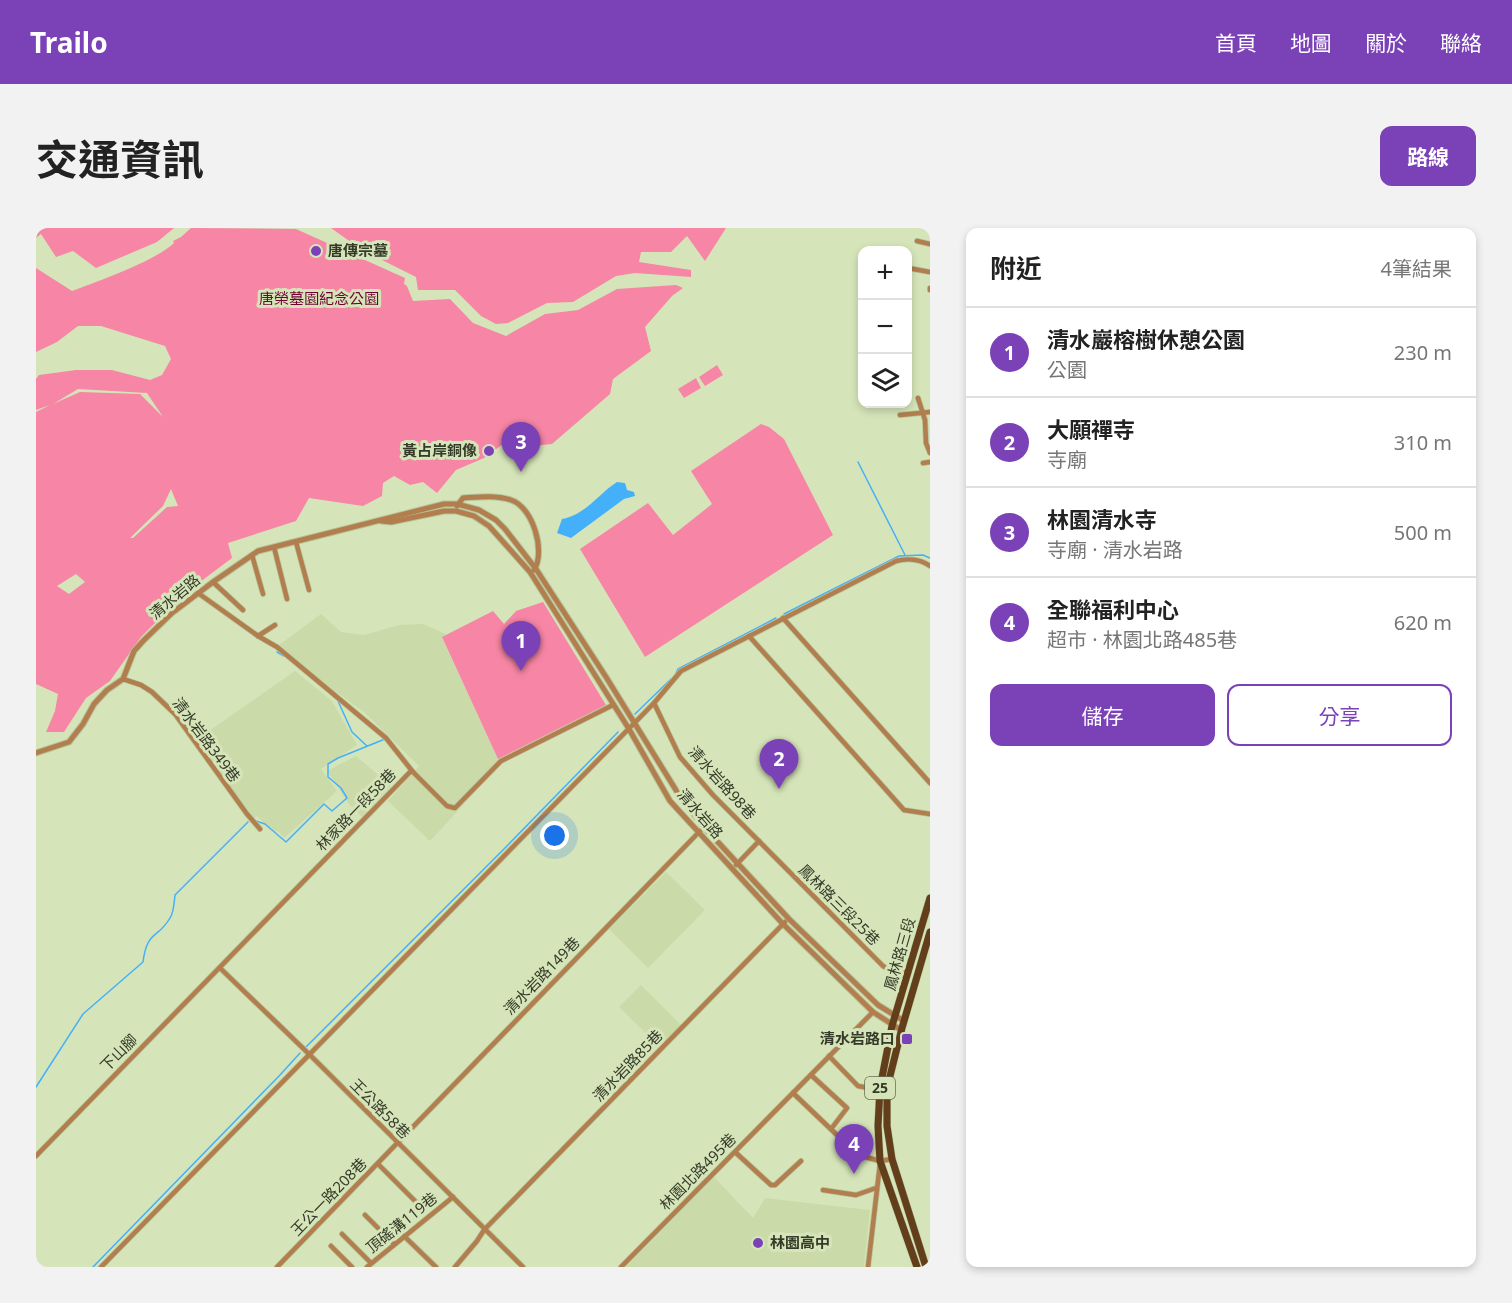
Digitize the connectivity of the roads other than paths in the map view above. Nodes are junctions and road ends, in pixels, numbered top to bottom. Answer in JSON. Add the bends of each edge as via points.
{"nodes":[{"id":1,"x":917,"y":241,"type":"dead end"},
{"id":2,"x":930,"y":244,"type":"edge"},
{"id":3,"x":912,"y":269,"type":"edge"},
{"id":4,"x":930,"y":272,"type":"edge"},
{"id":5,"x":918,"y":398,"type":"dead end"},
{"id":6,"x":922,"y":412,"type":"junction"},
{"id":7,"x":930,"y":412,"type":"edge"},
{"id":8,"x":900,"y":415,"type":"dead end"},
{"id":9,"x":930,"y":453,"type":"edge"},
{"id":10,"x":930,"y":462,"type":"edge"},
{"id":11,"x":923,"y":464,"type":"dead end"},
{"id":12,"x":457,"y":508,"type":"junction"},
{"id":13,"x":296,"y":542,"type":"junction"},
{"id":14,"x":274,"y":547,"type":"junction"},
{"id":15,"x":252,"y":555,"type":"junction"},
{"id":16,"x":930,"y":566,"type":"edge"},
{"id":17,"x":533,"y":571,"type":"junction"},
{"id":18,"x":213,"y":582,"type":"junction"},
{"id":19,"x":309,"y":590,"type":"dead end"},
{"id":20,"x":198,"y":593,"type":"junction"},
{"id":21,"x":263,"y":594,"type":"dead end"},
{"id":22,"x":286,"y":599,"type":"dead end"},
{"id":23,"x":243,"y":610,"type":"dead end"},
{"id":24,"x":783,"y":618,"type":"junction"},
{"id":25,"x":275,"y":625,"type":"dead end"},
{"id":26,"x":258,"y":636,"type":"junction"},
{"id":27,"x":749,"y":636,"type":"junction"},
{"id":28,"x":123,"y":679,"type":"junction"},
{"id":29,"x":654,"y":703,"type":"junction"},
{"id":30,"x":613,"y":705,"type":"junction"},
{"id":31,"x":635,"y":723,"type":"junction"},
{"id":32,"x":629,"y":729,"type":"junction"},
{"id":33,"x":36,"y":753,"type":"edge"},
{"id":34,"x":413,"y":772,"type":"junction"},
{"id":35,"x":930,"y":783,"type":"edge"},
{"id":36,"x":930,"y":814,"type":"edge"},
{"id":37,"x":704,"y":827,"type":"junction"},
{"id":38,"x":260,"y":829,"type":"dead end"},
{"id":39,"x":699,"y":832,"type":"junction"},
{"id":40,"x":759,"y":841,"type":"junction"},
{"id":41,"x":738,"y":863,"type":"junction"},
{"id":42,"x":732,"y":869,"type":"junction"},
{"id":43,"x":930,"y":898,"type":"edge"},
{"id":44,"x":789,"y":918,"type":"junction"},
{"id":45,"x":783,"y":924,"type":"junction"},
{"id":46,"x":930,"y":932,"type":"edge"},
{"id":47,"x":918,"y":941,"type":"junction"},
{"id":48,"x":929,"y":943,"type":"edge"},
{"id":49,"x":220,"y":968,"type":"junction"},
{"id":50,"x":909,"y":972,"type":"junction"},
{"id":51,"x":873,"y":1012,"type":"junction"},
{"id":52,"x":895,"y":1017,"type":"junction"},
{"id":53,"x":904,"y":1021,"type":"junction"},
{"id":54,"x":892,"y":1026,"type":"junction"},
{"id":55,"x":901,"y":1030,"type":"junction"},
{"id":56,"x":309,"y":1054,"type":"junction"},
{"id":57,"x":829,"y":1056,"type":"junction"},
{"id":58,"x":811,"y":1075,"type":"junction"},
{"id":59,"x":880,"y":1090,"type":"junction"},
{"id":60,"x":793,"y":1093,"type":"junction"},
{"id":61,"x":831,"y":1129,"type":"junction"},
{"id":62,"x":398,"y":1143,"type":"junction"},
{"id":63,"x":735,"y":1152,"type":"junction"},
{"id":64,"x":36,"y":1156,"type":"edge"},
{"id":65,"x":892,"y":1159,"type":"junction"},
{"id":66,"x":801,"y":1161,"type":"dead end"},
{"id":67,"x":880,"y":1161,"type":"junction"},
{"id":68,"x":378,"y":1164,"type":"junction"},
{"id":69,"x":876,"y":1188,"type":"junction"},
{"id":70,"x":823,"y":1190,"type":"dead end"},
{"id":71,"x":453,"y":1197,"type":"junction"},
{"id":72,"x":419,"y":1205,"type":"dead end"},
{"id":73,"x":365,"y":1215,"type":"dead end"},
{"id":74,"x":484,"y":1230,"type":"junction"},
{"id":75,"x":342,"y":1234,"type":"dead end"},
{"id":76,"x":404,"y":1236,"type":"junction"},
{"id":77,"x":394,"y":1244,"type":"junction"},
{"id":78,"x":331,"y":1246,"type":"dead end"},
{"id":79,"x":369,"y":1265,"type":"edge"},
{"id":80,"x":101,"y":1267,"type":"edge"},
{"id":81,"x":277,"y":1267,"type":"edge"},
{"id":82,"x":352,"y":1267,"type":"edge"},
{"id":83,"x":436,"y":1267,"type":"edge"},
{"id":84,"x":454,"y":1267,"type":"edge"},
{"id":85,"x":523,"y":1267,"type":"edge"},
{"id":86,"x":621,"y":1267,"type":"edge"},
{"id":87,"x":868,"y":1267,"type":"edge"},
{"id":88,"x":916,"y":1267,"type":"edge"},
{"id":89,"x":926,"y":1267,"type":"edge"}],
"edges":[{"from":1,"to":2,"type":"street"},
{"from":3,"to":4,"type":"street"},
{"from":5,"to":6,"type":"street"},
{"from":6,"to":7,"type":"street"},
{"from":6,"to":8,"type":"street"},
{"from":6,"to":9,"type":"street"},
{"from":10,"to":11,"type":"street"},
{"from":12,"to":13,"type":"street","name":"清水岩路","via":[[391,522],[377,521]]},
{"from":12,"to":17,"type":"street","name":"清水岩路","via":[[489,526]]},
{"from":12,"to":17,"type":"street","name":"清水岩路","via":[[463,498],[487,497],[519,504],[538,541],[540,552]]},
{"from":13,"to":14,"type":"street","name":"清水岩路"},
{"from":13,"to":19,"type":"street"},
{"from":14,"to":15,"type":"street","name":"清水岩路"},
{"from":14,"to":22,"type":"street"},
{"from":15,"to":18,"type":"street","name":"清水岩路"},
{"from":15,"to":21,"type":"street"},
{"from":16,"to":24,"type":"street","via":[[923,561],[896,561]]},
{"from":17,"to":30,"type":"street","name":"清水岩路"},
{"from":17,"to":31,"type":"street","name":"清水岩路"},
{"from":18,"to":20,"type":"street","name":"清水岩路"},
{"from":18,"to":23,"type":"street"},
{"from":20,"to":26,"type":"street"},
{"from":20,"to":28,"type":"street","name":"清水岩路","via":[[134,651]]},
{"from":24,"to":27,"type":"street"},
{"from":24,"to":35,"type":"street"},
{"from":25,"to":26,"type":"street"},
{"from":26,"to":34,"type":"street","via":[[277,646],[386,738]]},
{"from":27,"to":29,"type":"street","via":[[681,671]]},
{"from":27,"to":36,"type":"street","via":[[904,810]]},
{"from":28,"to":33,"type":"street","name":"清水岩路","via":[[94,704],[69,742]]},
{"from":28,"to":38,"type":"street","name":"清水岩路349巷","via":[[152,692],[175,714]]},
{"from":29,"to":31,"type":"street"},
{"from":29,"to":40,"type":"street","name":"清水岩路98巷","via":[[680,757]]},
{"from":30,"to":32,"type":"street","name":"清水岩路"},
{"from":30,"to":34,"type":"street","name":"林家路一段58巷","via":[[501,761],[455,808],[447,806]]},
{"from":31,"to":32,"type":"street"},
{"from":31,"to":37,"type":"street","name":"清水岩路","via":[[679,795]]},
{"from":32,"to":39,"type":"street","name":"清水岩路","via":[[670,801]]},
{"from":32,"to":56,"type":"street"},
{"from":34,"to":49,"type":"street","name":"林家路一段58巷","via":[[367,814]]},
{"from":37,"to":39,"type":"street","name":"清水岩路149巷"},
{"from":37,"to":41,"type":"street","name":"清水岩路"},
{"from":39,"to":42,"type":"street","name":"清水岩路"},
{"from":39,"to":62,"type":"street","name":"清水岩路149巷"},
{"from":40,"to":41,"type":"street","name":"清水岩路98巷"},
{"from":40,"to":50,"type":"street","name":"鳳林路三段25巷","via":[[883,966]]},
{"from":41,"to":42,"type":"street","name":"清水岩路98巷"},
{"from":41,"to":44,"type":"street","name":"清水岩路"},
{"from":42,"to":45,"type":"street","name":"清水岩路"},
{"from":43,"to":47,"type":"main road","name":"鳳林路三段","number":"25"},
{"from":44,"to":45,"type":"street","name":"清水岩路85巷"},
{"from":44,"to":52,"type":"street","name":"清水岩路"},
{"from":45,"to":51,"type":"street","name":"清水岩路"},
{"from":45,"to":74,"type":"street","name":"清水岩路85巷"},
{"from":46,"to":48,"type":"main road","name":"鳳林路三段","number":"25"},
{"from":47,"to":48,"type":"street"},
{"from":47,"to":50,"type":"main road","name":"鳳林路三段","number":"25"},
{"from":48,"to":53,"type":"main road","name":"鳳林路三段","number":"25"},
{"from":49,"to":56,"type":"street","name":"王公路58巷"},
{"from":49,"to":64,"type":"street","name":"下山腳"},
{"from":50,"to":52,"type":"main road","name":"鳳林路三段","number":"25"},
{"from":51,"to":54,"type":"street","name":"清水岩路"},
{"from":51,"to":57,"type":"street","name":"林園北路495巷"},
{"from":52,"to":53,"type":"street","name":"清水岩路"},
{"from":52,"to":54,"type":"main road","number":"25"},
{"from":53,"to":55,"type":"main road","name":"鳳林路三段","number":"25"},
{"from":54,"to":55,"type":"street","name":"清水岩路"},
{"from":54,"to":59,"type":"main road","number":"25"},
{"from":55,"to":65,"type":"main road","number":"25","via":[[887,1088]]},
{"from":56,"to":62,"type":"street","name":"王公路58巷"},
{"from":56,"to":80,"type":"street"},
{"from":57,"to":58,"type":"street","name":"林園北路495巷"},
{"from":57,"to":59,"type":"street","via":[[858,1086]]},
{"from":58,"to":60,"type":"street","name":"林園北路495巷"},
{"from":58,"to":61,"type":"street","via":[[847,1108]]},
{"from":59,"to":67,"type":"main road","number":"25"},
{"from":60,"to":61,"type":"street"},
{"from":60,"to":63,"type":"street","name":"林園北路495巷"},
{"from":61,"to":67,"type":"street","via":[[858,1155]]},
{"from":62,"to":68,"type":"street","name":"王公一路208巷"},
{"from":62,"to":71,"type":"street","name":"王公路58巷"},
{"from":63,"to":66,"type":"street","via":[[771,1185]]},
{"from":63,"to":86,"type":"street","name":"林園北路495巷"},
{"from":65,"to":67,"type":"street"},
{"from":65,"to":89,"type":"main road","number":"25"},
{"from":67,"to":69,"type":"street"},
{"from":67,"to":88,"type":"main road","number":"25"},
{"from":68,"to":72,"type":"street"},
{"from":68,"to":81,"type":"street","name":"王公一路208巷"},
{"from":69,"to":70,"type":"street","via":[[856,1194]]},
{"from":69,"to":87,"type":"street"},
{"from":71,"to":74,"type":"street","name":"王公路58巷"},
{"from":71,"to":76,"type":"street","name":"頂磘溝119巷"},
{"from":73,"to":77,"type":"street"},
{"from":74,"to":84,"type":"street","name":"清水岩路85巷"},
{"from":74,"to":85,"type":"street","name":"王公路58巷"},
{"from":75,"to":79,"type":"street"},
{"from":76,"to":77,"type":"street","name":"頂磘溝119巷"},
{"from":76,"to":83,"type":"street"},
{"from":77,"to":79,"type":"street","name":"頂磘溝119巷"},
{"from":78,"to":82,"type":"street"}]}
